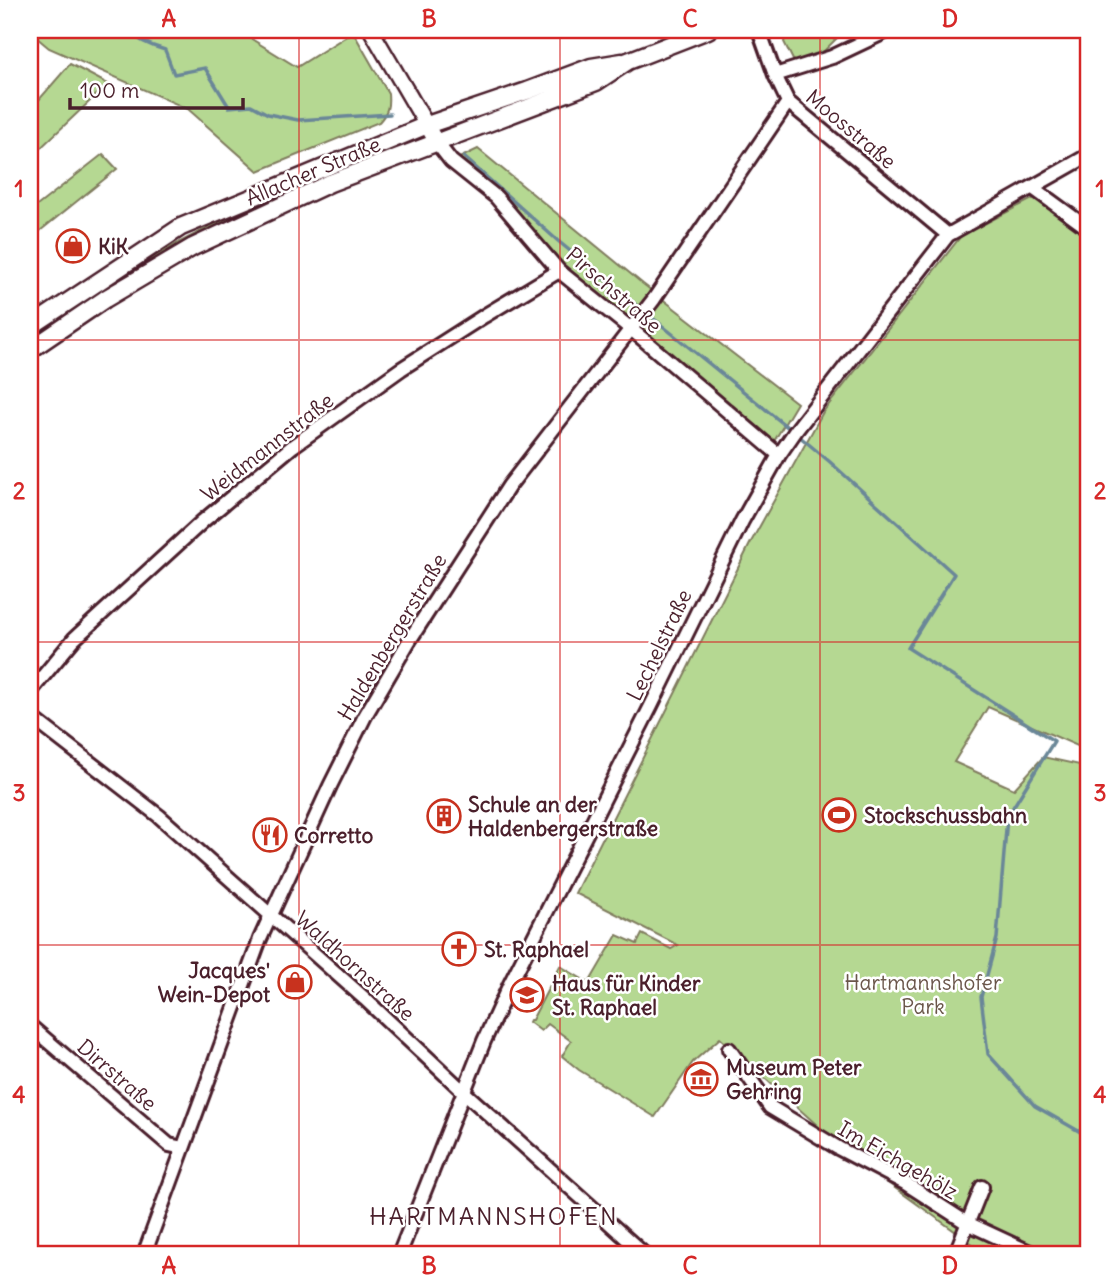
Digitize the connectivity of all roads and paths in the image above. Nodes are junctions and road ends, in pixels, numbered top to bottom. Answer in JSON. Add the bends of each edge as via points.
{"nodes":[{"id":1,"x":371,"y":30,"type":"edge"},
{"id":2,"x":708,"y":30,"type":"edge"},
{"id":3,"x":759,"y":30,"type":"edge"},
{"id":4,"x":888,"y":30,"type":"edge"},
{"id":5,"x":628,"y":61,"type":"junction"},
{"id":6,"x":775,"y":75,"type":"junction"},
{"id":7,"x":788,"y":102,"type":"junction"},
{"id":8,"x":427,"y":125,"type":"junction"},
{"id":9,"x":437,"y":143,"type":"junction"},
{"id":10,"x":1089,"y":155,"type":"edge"},
{"id":11,"x":1033,"y":188,"type":"junction"},
{"id":12,"x":1089,"y":229,"type":"edge"},
{"id":13,"x":948,"y":235,"type":"junction"},
{"id":14,"x":559,"y":271,"type":"junction"},
{"id":15,"x":30,"y":327,"type":"edge"},
{"id":16,"x":631,"y":329,"type":"junction"},
{"id":17,"x":30,"y":350,"type":"edge"},
{"id":18,"x":779,"y":454,"type":"junction"},
{"id":19,"x":30,"y":692,"type":"edge"},
{"id":20,"x":30,"y":716,"type":"edge"},
{"id":21,"x":271,"y":915,"type":"junction"},
{"id":22,"x":30,"y":1026,"type":"edge"},
{"id":23,"x":729,"y":1049,"type":"dead end"},
{"id":24,"x":465,"y":1093,"type":"junction"},
{"id":25,"x":183,"y":1148,"type":"junction"},
{"id":26,"x":982,"y":1187,"type":"dead end"},
{"id":27,"x":967,"y":1223,"type":"junction"},
{"id":28,"x":144,"y":1255,"type":"edge"},
{"id":29,"x":399,"y":1255,"type":"edge"},
{"id":30,"x":645,"y":1255,"type":"edge"},
{"id":31,"x":954,"y":1255,"type":"edge"},
{"id":32,"x":1036,"y":1255,"type":"edge"}],
"edges":[{"from":1,"to":8,"type":"street"},
{"from":2,"to":5,"type":"main road","name":"Allacher Straße"},
{"from":3,"to":6,"type":"street","name":"Moosstraße"},
{"from":4,"to":6,"type":"street","via":[[832,57]]},
{"from":5,"to":8,"type":"main road","name":"Allacher Straße","via":[[591,67]]},
{"from":5,"to":9,"type":"main road","name":"Allacher Straße","via":[[596,82]]},
{"from":6,"to":7,"type":"street","name":"Moosstraße"},
{"from":7,"to":13,"type":"street","name":"Moosstraße"},
{"from":7,"to":16,"type":"street","name":"Haldenbergerstraße"},
{"from":8,"to":9,"type":"street"},
{"from":8,"to":15,"type":"main road","name":"Allacher Straße","via":[[181,227]]},
{"from":9,"to":14,"type":"street","name":"Pirschstraße","via":[[451,161],[496,197]]},
{"from":9,"to":17,"type":"main road","name":"Allacher Straße","via":[[330,183],[193,247]]},
{"from":10,"to":11,"type":"street","name":"Lechelstraße"},
{"from":11,"to":12,"type":"street"},
{"from":11,"to":13,"type":"street","name":"Lechelstraße"},
{"from":13,"to":18,"type":"street","name":"Lechelstraße"},
{"from":14,"to":16,"type":"street","name":"Pirschstraße"},
{"from":14,"to":19,"type":"street","name":"Weidmannstraße","via":[[401,369],[293,446],[74,639]]},
{"from":16,"to":18,"type":"street","name":"Pirschstraße"},
{"from":16,"to":21,"type":"street","name":"Haldenbergerstraße","via":[[509,486],[409,641],[365,716]]},
{"from":18,"to":24,"type":"street","name":"Lechelstraße","via":[[510,984]]},
{"from":20,"to":21,"type":"street","name":"Waldhornstraße","via":[[159,816]]},
{"from":21,"to":24,"type":"street","name":"Waldhornstraße"},
{"from":21,"to":25,"type":"street","name":"Haldenbergerstraße"},
{"from":22,"to":25,"type":"street","name":"Dirrstraße","via":[[169,1145]]},
{"from":23,"to":27,"type":"street","name":"Im Eichgehölz","via":[[770,1107]]},
{"from":24,"to":29,"type":"street","name":"Lechelstraße"},
{"from":24,"to":30,"type":"street","name":"Waldhornstraße"},
{"from":25,"to":28,"type":"street","name":"Haldenbergerstraße"},
{"from":26,"to":27,"type":"street"},
{"from":27,"to":31,"type":"street"},
{"from":27,"to":32,"type":"street","name":"Im Eichgehölz"}]}
